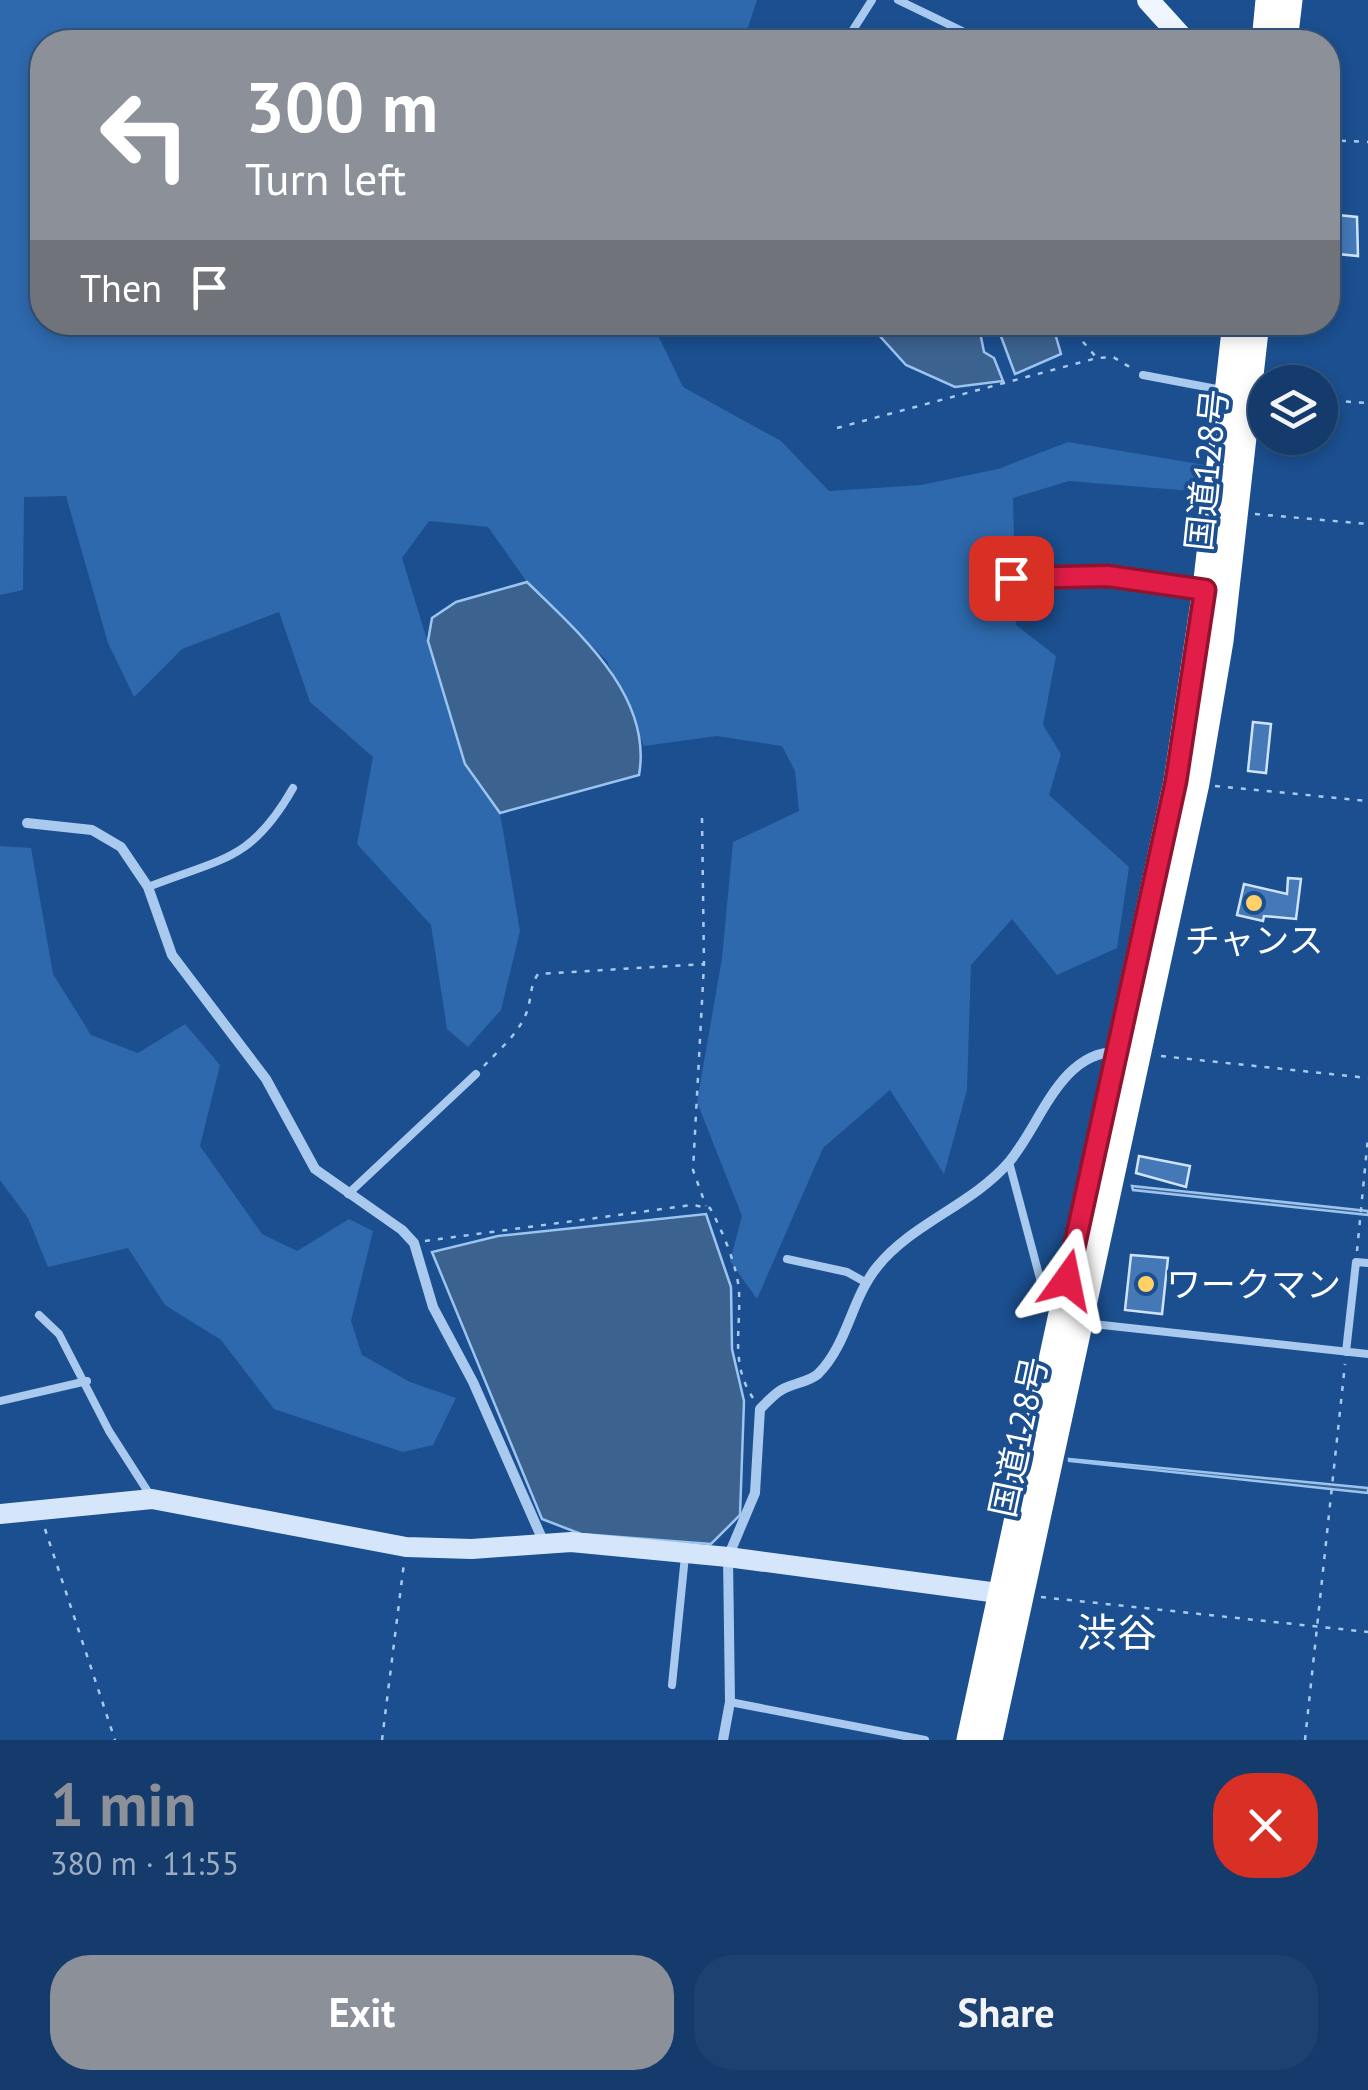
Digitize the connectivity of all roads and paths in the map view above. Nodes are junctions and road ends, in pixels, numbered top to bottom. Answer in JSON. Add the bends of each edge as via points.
{"nodes":[{"id":1,"x":872,"y":0,"type":"edge"},
{"id":2,"x":898,"y":0,"type":"edge"},
{"id":3,"x":1148,"y":0,"type":"edge"},
{"id":4,"x":1268,"y":0,"type":"edge"},
{"id":5,"x":1290,"y":0,"type":"edge"},
{"id":6,"x":852,"y":30,"type":"edge"},
{"id":7,"x":960,"y":30,"type":"edge"},
{"id":8,"x":1175,"y":30,"type":"edge"},
{"id":9,"x":1265,"y":30,"type":"edge"},
{"id":10,"x":1287,"y":30,"type":"edge"},
{"id":11,"x":1340,"y":141,"type":"edge"},
{"id":12,"x":1368,"y":142,"type":"edge"},
{"id":13,"x":1077,"y":335,"type":"edge"},
{"id":14,"x":1233,"y":335,"type":"edge"},
{"id":15,"x":1256,"y":335,"type":"edge"},
{"id":16,"x":1097,"y":358,"type":"junction"},
{"id":17,"x":1142,"y":375,"type":"joint"},
{"id":18,"x":1227,"y":391,"type":"junction"},
{"id":19,"x":1338,"y":402,"type":"edge"},
{"id":20,"x":1368,"y":404,"type":"edge"},
{"id":21,"x":837,"y":428,"type":"dead end"},
{"id":22,"x":1237,"y":512,"type":"junction"},
{"id":23,"x":1368,"y":524,"type":"edge"},
{"id":24,"x":1011,"y":578,"type":"dead end"},
{"id":25,"x":1216,"y":591,"type":"junction"},
{"id":26,"x":1197,"y":783,"type":"junction"},
{"id":27,"x":293,"y":788,"type":"dead end"},
{"id":28,"x":1368,"y":801,"type":"edge"},
{"id":29,"x":702,"y":818,"type":"dead end"},
{"id":30,"x":26,"y":824,"type":"dead end"},
{"id":31,"x":148,"y":887,"type":"junction"},
{"id":32,"x":704,"y":964,"type":"junction"},
{"id":33,"x":1128,"y":1053,"type":"junction"},
{"id":34,"x":476,"y":1074,"type":"joint"},
{"id":35,"x":1368,"y":1078,"type":"edge"},
{"id":36,"x":1368,"y":1137,"type":"edge"},
{"id":37,"x":1009,"y":1162,"type":"junction"},
{"id":38,"x":348,"y":1194,"type":"junction"},
{"id":39,"x":706,"y":1208,"type":"junction"},
{"id":40,"x":414,"y":1243,"type":"junction"},
{"id":41,"x":787,"y":1258,"type":"dead end"},
{"id":42,"x":1356,"y":1262,"type":"junction"},
{"id":43,"x":1368,"y":1263,"type":"edge"},
{"id":44,"x":865,"y":1282,"type":"junction"},
{"id":45,"x":1042,"y":1286,"type":"dead end"},
{"id":46,"x":39,"y":1315,"type":"dead end"},
{"id":47,"x":1069,"y":1320,"type":"junction"},
{"id":48,"x":1346,"y":1352,"type":"junction"},
{"id":49,"x":1368,"y":1354,"type":"edge"},
{"id":50,"x":87,"y":1380,"type":"junction"},
{"id":51,"x":0,"y":1401,"type":"edge"},
{"id":52,"x":760,"y":1409,"type":"junction"},
{"id":53,"x":152,"y":1499,"type":"junction"},
{"id":54,"x":38,"y":1509,"type":"junction"},
{"id":55,"x":0,"y":1514,"type":"edge"},
{"id":56,"x":544,"y":1543,"type":"junction"},
{"id":57,"x":406,"y":1547,"type":"junction"},
{"id":58,"x":686,"y":1553,"type":"junction"},
{"id":59,"x":728,"y":1557,"type":"junction"},
{"id":60,"x":1010,"y":1595,"type":"junction"},
{"id":61,"x":1316,"y":1626,"type":"junction"},
{"id":62,"x":1368,"y":1632,"type":"edge"},
{"id":63,"x":672,"y":1686,"type":"dead end"},
{"id":64,"x":730,"y":1702,"type":"junction"},
{"id":65,"x":115,"y":1740,"type":"edge"},
{"id":66,"x":382,"y":1740,"type":"edge"},
{"id":67,"x":723,"y":1740,"type":"edge"},
{"id":68,"x":925,"y":1740,"type":"edge"},
{"id":69,"x":969,"y":1740,"type":"edge"},
{"id":70,"x":990,"y":1740,"type":"edge"},
{"id":71,"x":1305,"y":1740,"type":"edge"}],
"edges":[{"from":1,"to":6,"type":"lane"},
{"from":2,"to":7,"type":"lane"},
{"from":3,"to":8,"type":"main road"},
{"from":4,"to":9,"type":"highway"},
{"from":5,"to":10,"type":"highway"},
{"from":11,"to":12,"type":"path"},
{"from":13,"to":16,"type":"path"},
{"from":14,"to":18,"type":"highway","name":"国道128号"},
{"from":15,"to":22,"type":"highway","name":"国道128号"},
{"from":16,"to":17,"type":"path","via":[[1113,357]]},
{"from":16,"to":21,"type":"path"},
{"from":17,"to":18,"type":"lane"},
{"from":18,"to":25,"type":"highway","name":"国道128号"},
{"from":19,"to":20,"type":"path"},
{"from":22,"to":23,"type":"path"},
{"from":22,"to":25,"type":"highway","name":"国道128号"},
{"from":24,"to":25,"type":"lane","via":[[1108,576]]},
{"from":25,"to":26,"type":"highway","name":"国道128号"},
{"from":25,"to":33,"type":"highway","name":"国道128号"},
{"from":26,"to":28,"type":"path"},
{"from":26,"to":33,"type":"highway","name":"国道128号"},
{"from":27,"to":31,"type":"lane","via":[[250,847]]},
{"from":29,"to":32,"type":"path"},
{"from":30,"to":31,"type":"street","via":[[92,830],[121,847]]},
{"from":31,"to":38,"type":"street","via":[[172,954],[266,1079],[316,1169]]},
{"from":32,"to":34,"type":"path","via":[[538,974],[512,1038]]},
{"from":32,"to":39,"type":"path","via":[[693,1170]]},
{"from":33,"to":35,"type":"path"},
{"from":33,"to":37,"type":"street","via":[[1089,1057],[1064,1080]]},
{"from":33,"to":47,"type":"highway","name":"国道128号"},
{"from":34,"to":38,"type":"lane"},
{"from":36,"to":42,"type":"path"},
{"from":37,"to":44,"type":"street","via":[[888,1254]]},
{"from":37,"to":45,"type":"lane"},
{"from":38,"to":40,"type":"street"},
{"from":39,"to":40,"type":"path"},
{"from":39,"to":52,"type":"path","via":[[719,1224],[739,1286],[738,1361],[743,1384]]},
{"from":40,"to":56,"type":"street","via":[[433,1307]]},
{"from":41,"to":44,"type":"lane"},
{"from":42,"to":43,"type":"lane"},
{"from":42,"to":48,"type":"lane"},
{"from":44,"to":52,"type":"street","via":[[837,1351],[815,1377],[780,1390]]},
{"from":46,"to":50,"type":"lane"},
{"from":47,"to":48,"type":"lane"},
{"from":47,"to":60,"type":"highway","name":"国道128号"},
{"from":48,"to":49,"type":"lane"},
{"from":48,"to":61,"type":"path"},
{"from":50,"to":51,"type":"lane"},
{"from":50,"to":53,"type":"lane","via":[[109,1431]]},
{"from":52,"to":59,"type":"street","via":[[755,1493]]},
{"from":53,"to":54,"type":"street"},
{"from":53,"to":57,"type":"street"},
{"from":54,"to":55,"type":"street"},
{"from":54,"to":65,"type":"path"},
{"from":56,"to":57,"type":"street"},
{"from":56,"to":58,"type":"street"},
{"from":57,"to":66,"type":"path"},
{"from":58,"to":59,"type":"street"},
{"from":58,"to":63,"type":"lane"},
{"from":59,"to":60,"type":"street"},
{"from":59,"to":64,"type":"street"},
{"from":60,"to":61,"type":"path"},
{"from":60,"to":69,"type":"highway","name":"国道128号"},
{"from":60,"to":70,"type":"highway","name":"国道128号"},
{"from":61,"to":62,"type":"path"},
{"from":61,"to":71,"type":"path"},
{"from":64,"to":67,"type":"street"},
{"from":64,"to":68,"type":"lane"}]}
